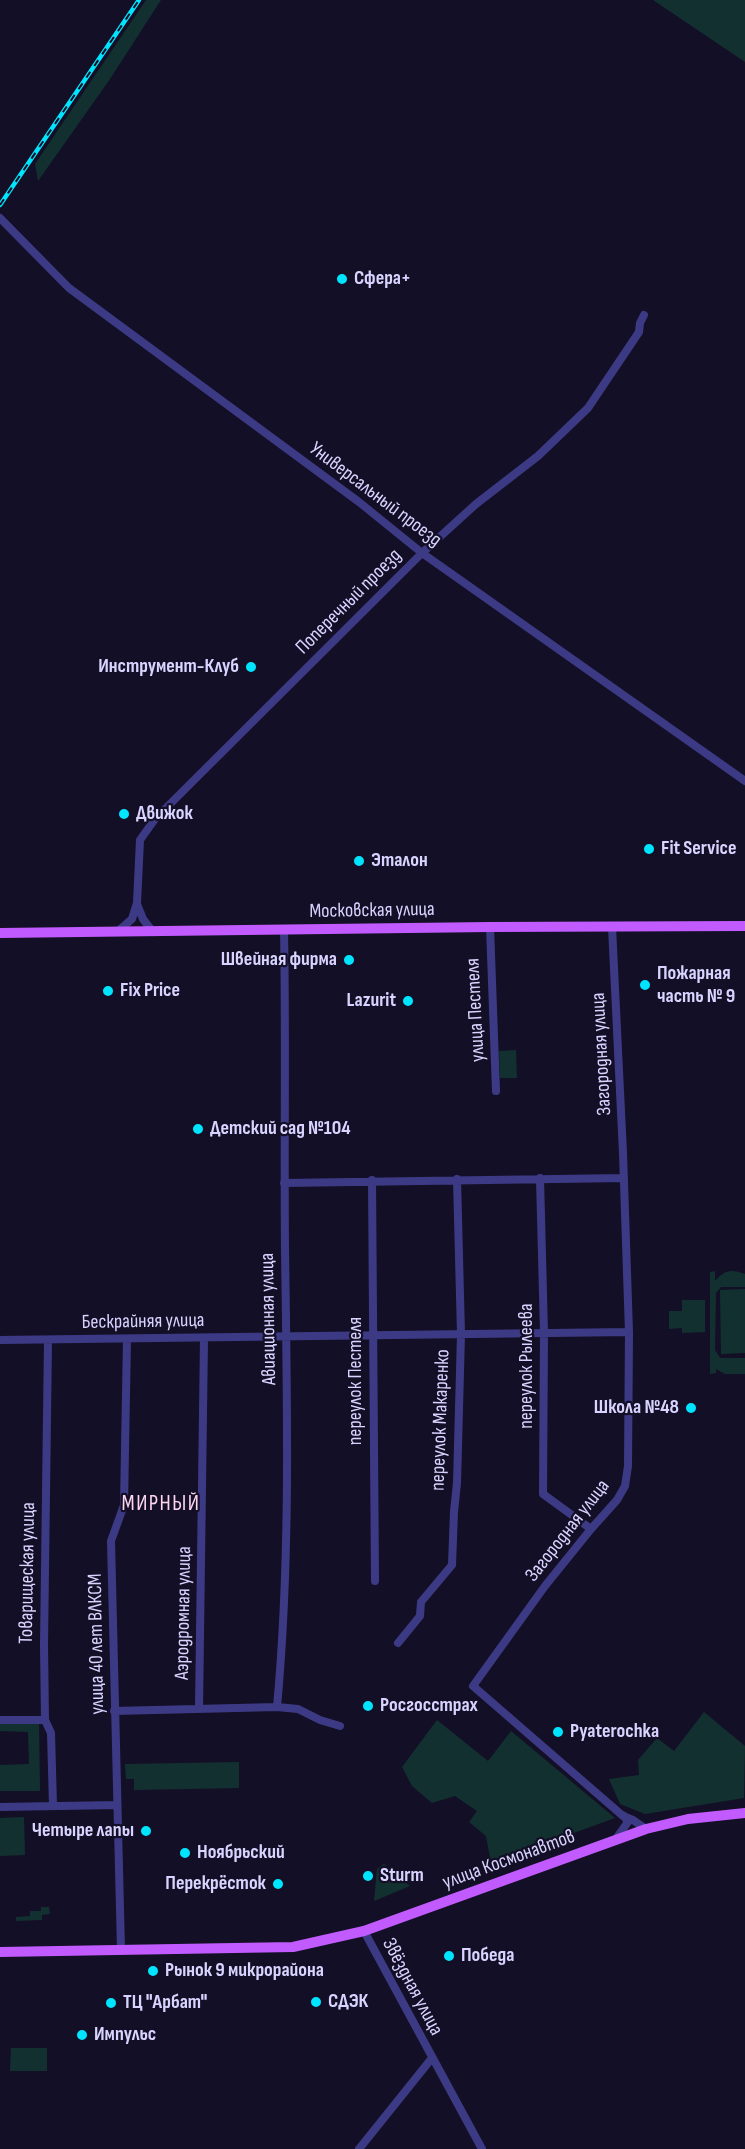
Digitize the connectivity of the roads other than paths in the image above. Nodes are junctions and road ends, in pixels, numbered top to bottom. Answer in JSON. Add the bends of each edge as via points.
{"nodes":[{"id":1,"x":0,"y":218,"type":"edge"},
{"id":2,"x":644,"y":315,"type":"dead end"},
{"id":3,"x":422,"y":553,"type":"junction"},
{"id":4,"x":745,"y":781,"type":"edge"},
{"id":5,"x":137,"y":903,"type":"junction"},
{"id":6,"x":745,"y":926,"type":"edge"},
{"id":7,"x":490,"y":927,"type":"junction"},
{"id":8,"x":612,"y":927,"type":"junction"},
{"id":9,"x":284,"y":930,"type":"junction"},
{"id":10,"x":117,"y":932,"type":"junction"},
{"id":11,"x":153,"y":932,"type":"junction"},
{"id":12,"x":0,"y":933,"type":"edge"},
{"id":13,"x":496,"y":1091,"type":"dead end"},
{"id":14,"x":540,"y":1178,"type":"junction"},
{"id":15,"x":624,"y":1178,"type":"junction"},
{"id":16,"x":457,"y":1179,"type":"junction"},
{"id":17,"x":372,"y":1180,"type":"junction"},
{"id":18,"x":285,"y":1183,"type":"junction"},
{"id":19,"x":629,"y":1332,"type":"junction"},
{"id":20,"x":544,"y":1333,"type":"junction"},
{"id":21,"x":461,"y":1334,"type":"junction"},
{"id":22,"x":372,"y":1335,"type":"junction"},
{"id":23,"x":287,"y":1336,"type":"junction"},
{"id":24,"x":204,"y":1338,"type":"junction"},
{"id":25,"x":128,"y":1339,"type":"junction"},
{"id":26,"x":0,"y":1340,"type":"edge"},
{"id":27,"x":48,"y":1340,"type":"junction"},
{"id":28,"x":591,"y":1529,"type":"junction"},
{"id":29,"x":375,"y":1581,"type":"dead end"},
{"id":30,"x":398,"y":1643,"type":"dead end"},
{"id":31,"x":278,"y":1707,"type":"junction"},
{"id":32,"x":199,"y":1709,"type":"junction"},
{"id":33,"x":114,"y":1711,"type":"junction"},
{"id":34,"x":0,"y":1720,"type":"edge"},
{"id":35,"x":45,"y":1720,"type":"junction"},
{"id":36,"x":340,"y":1726,"type":"dead end"},
{"id":37,"x":117,"y":1805,"type":"junction"},
{"id":38,"x":53,"y":1806,"type":"junction"},
{"id":39,"x":0,"y":1807,"type":"edge"},
{"id":40,"x":745,"y":1813,"type":"edge"},
{"id":41,"x":623,"y":1816,"type":"junction"},
{"id":42,"x":646,"y":1829,"type":"junction"},
{"id":43,"x":615,"y":1840,"type":"junction"},
{"id":44,"x":364,"y":1931,"type":"junction"},
{"id":45,"x":121,"y":1950,"type":"junction"},
{"id":46,"x":0,"y":1952,"type":"edge"},
{"id":47,"x":432,"y":2058,"type":"junction"},
{"id":48,"x":359,"y":2149,"type":"edge"},
{"id":49,"x":482,"y":2149,"type":"edge"}],
"edges":[{"from":1,"to":3,"type":"street","name":"Универсальный проезд","via":[[69,288]]},
{"from":2,"to":3,"type":"street","name":"Поперечный проезд","via":[[639,332],[588,408],[538,456]]},
{"from":3,"to":4,"type":"street","name":"Универсальный проезд"},
{"from":3,"to":5,"type":"street","name":"Поперечный проезд","via":[[155,819],[140,840]]},
{"from":5,"to":10,"type":"street","name":"Поперечный проезд","via":[[132,919]]},
{"from":5,"to":11,"type":"street"},
{"from":6,"to":8,"type":"main road","name":"Московская улица"},
{"from":7,"to":8,"type":"main road","name":"Московская улица"},
{"from":7,"to":9,"type":"main road","name":"Московская улица"},
{"from":7,"to":13,"type":"street","name":"улица Пестеля"},
{"from":8,"to":15,"type":"street","name":"Загородная улица"},
{"from":9,"to":11,"type":"main road","name":"Московская улица"},
{"from":9,"to":18,"type":"street","name":"Авиационная улица"},
{"from":10,"to":11,"type":"main road","name":"Московская улица"},
{"from":10,"to":12,"type":"main road","name":"Московская улица"},
{"from":14,"to":15,"type":"street"},
{"from":14,"to":16,"type":"street"},
{"from":14,"to":20,"type":"street","name":"переулок Рылеева"},
{"from":15,"to":19,"type":"street","name":"Загородная улица"},
{"from":16,"to":17,"type":"street"},
{"from":16,"to":21,"type":"street","name":"переулок Макаренко"},
{"from":17,"to":18,"type":"street"},
{"from":17,"to":22,"type":"street","name":"переулок Пестеля"},
{"from":18,"to":23,"type":"street","name":"Авиационная улица"},
{"from":19,"to":20,"type":"street","name":"Бескрайняя улица"},
{"from":19,"to":28,"type":"street","name":"Загородная улица","via":[[625,1486]]},
{"from":20,"to":21,"type":"street","name":"Бескрайняя улица"},
{"from":20,"to":28,"type":"street","name":"переулок Рылеева","via":[[543,1494]]},
{"from":21,"to":22,"type":"street","name":"Бескрайняя улица"},
{"from":21,"to":30,"type":"street","name":"переулок Макаренко","via":[[452,1565],[421,1602],[420,1616]]},
{"from":22,"to":23,"type":"street","name":"Бескрайняя улица"},
{"from":22,"to":29,"type":"street","name":"переулок Пестеля"},
{"from":23,"to":24,"type":"street","name":"Бескрайняя улица"},
{"from":23,"to":31,"type":"street","name":"Авиационная улица","via":[[284,1634]]},
{"from":24,"to":25,"type":"street","name":"Бескрайняя улица"},
{"from":24,"to":32,"type":"street","name":"Аэродромная улица"},
{"from":25,"to":27,"type":"street","name":"Бескрайняя улица"},
{"from":25,"to":33,"type":"street","name":"улица 40 лет ВЛКСМ","via":[[124,1505],[111,1541]]},
{"from":26,"to":27,"type":"street","name":"Бескрайняя улица"},
{"from":27,"to":35,"type":"street","name":"Товарищеская улица"},
{"from":28,"to":41,"type":"street","name":"Загородная улица","via":[[473,1686]]},
{"from":31,"to":32,"type":"street"},
{"from":31,"to":36,"type":"street","via":[[298,1709]]},
{"from":32,"to":33,"type":"street"},
{"from":33,"to":37,"type":"street","name":"улица 40 лет ВЛКСМ"},
{"from":34,"to":35,"type":"street"},
{"from":35,"to":38,"type":"street","name":"Товарищеская улица","via":[[51,1733]]},
{"from":37,"to":38,"type":"street"},
{"from":37,"to":45,"type":"street","name":"улица 40 лет ВЛКСМ"},
{"from":38,"to":39,"type":"street"},
{"from":40,"to":42,"type":"main road","name":"улица Космонавтов","via":[[688,1819]]},
{"from":41,"to":42,"type":"street","name":"Загородная улица"},
{"from":41,"to":43,"type":"street","via":[[628,1822]]},
{"from":42,"to":43,"type":"main road","name":"улица Космонавтов"},
{"from":43,"to":44,"type":"main road","name":"улица Космонавтов"},
{"from":44,"to":45,"type":"main road","name":"улица Космонавтов","via":[[293,1947]]},
{"from":44,"to":47,"type":"street","name":"Звёздная улица"},
{"from":45,"to":46,"type":"main road","name":"улица Космонавтов"},
{"from":47,"to":48,"type":"street","name":"Звёздная улица"},
{"from":47,"to":49,"type":"street","name":"Звёздная улица"}]}
